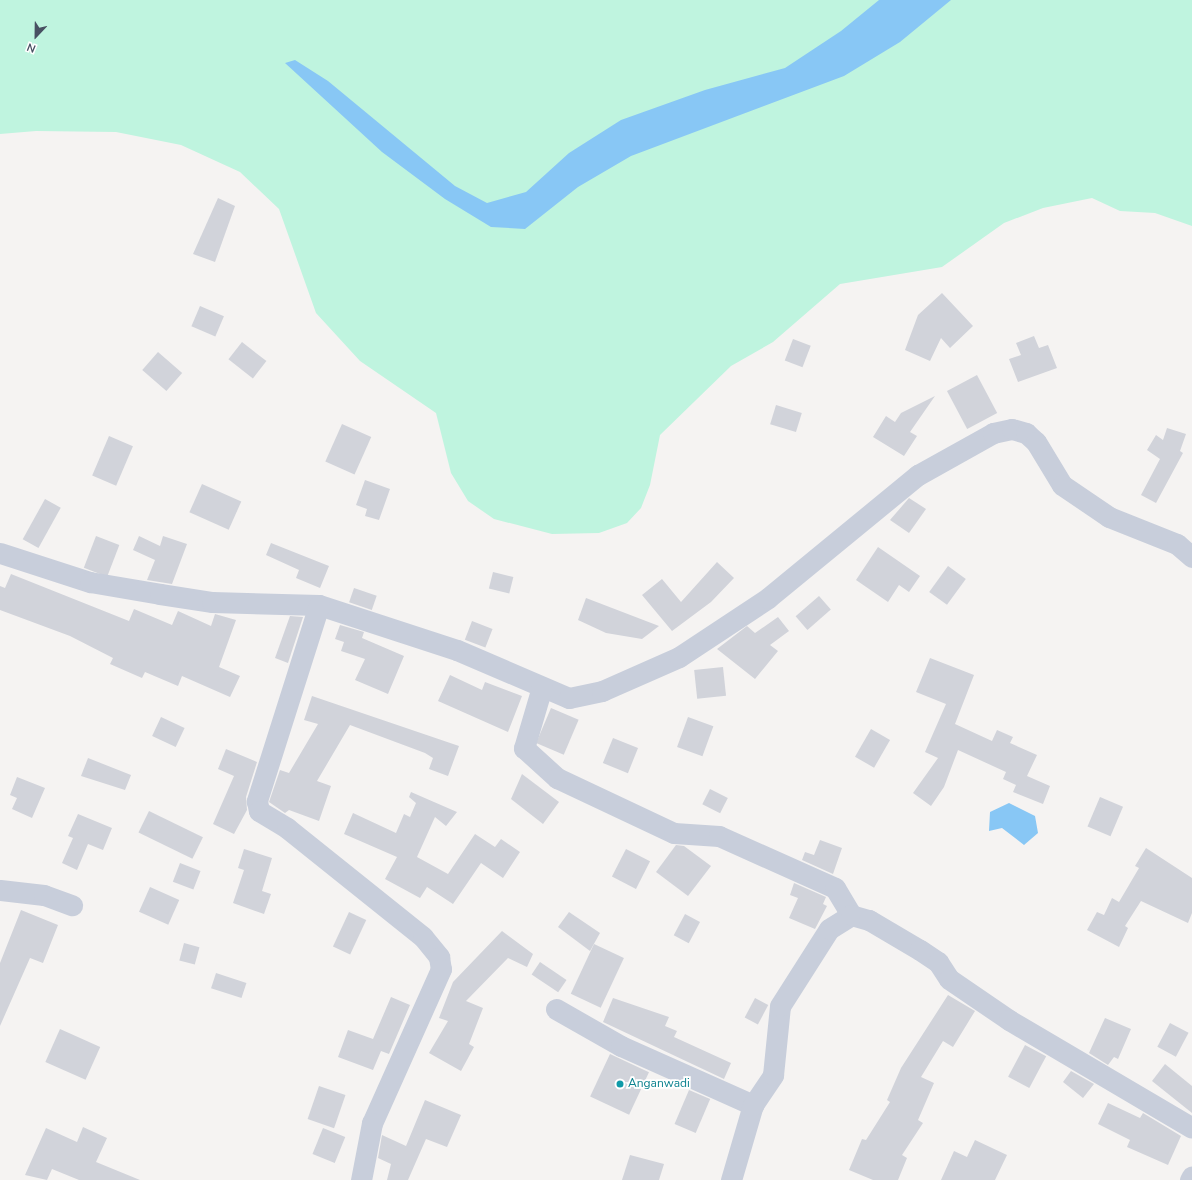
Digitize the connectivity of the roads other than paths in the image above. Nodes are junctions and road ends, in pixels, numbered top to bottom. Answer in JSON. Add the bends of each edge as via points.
{"nodes":[{"id":1,"x":0,"y":553,"type":"edge"},
{"id":2,"x":1192,"y":557,"type":"edge"},
{"id":3,"x":320,"y":605,"type":"junction"},
{"id":4,"x":542,"y":687,"type":"junction"},
{"id":5,"x":0,"y":890,"type":"edge"},
{"id":6,"x":72,"y":905,"type":"dead end"},
{"id":7,"x":851,"y":915,"type":"junction"},
{"id":8,"x":556,"y":1009,"type":"dead end"},
{"id":9,"x":753,"y":1105,"type":"junction"},
{"id":10,"x":1192,"y":1128,"type":"edge"},
{"id":11,"x":1192,"y":1176,"type":"edge"},
{"id":12,"x":361,"y":1180,"type":"edge"},
{"id":13,"x":731,"y":1180,"type":"edge"},
{"id":14,"x":1190,"y":1180,"type":"edge"}],
"edges":[{"from":1,"to":3,"type":"street","via":[[90,582],[160,594],[212,602]]},
{"from":2,"to":4,"type":"street","via":[[1177,544],[1109,517],[1062,485],[1036,442],[1026,433],[1012,429],[992,433],[918,475],[768,598],[679,657],[586,695],[569,698]]},
{"from":3,"to":4,"type":"street","via":[[457,650]]},
{"from":3,"to":12,"type":"street","via":[[257,801],[259,811],[287,828],[423,937],[439,957],[441,969],[372,1122]]},
{"from":4,"to":7,"type":"street","via":[[524,748],[558,778],[674,833],[719,836],[835,888]]},
{"from":5,"to":6,"type":"street","via":[[44,895]]},
{"from":7,"to":9,"type":"street","via":[[829,929],[780,1006],[773,1076]]},
{"from":7,"to":10,"type":"street","via":[[869,920],[920,950],[938,962],[949,979],[1009,1020]]},
{"from":8,"to":9,"type":"street","via":[[621,1046]]},
{"from":9,"to":13,"type":"street"},
{"from":11,"to":14,"type":"street"}]}
